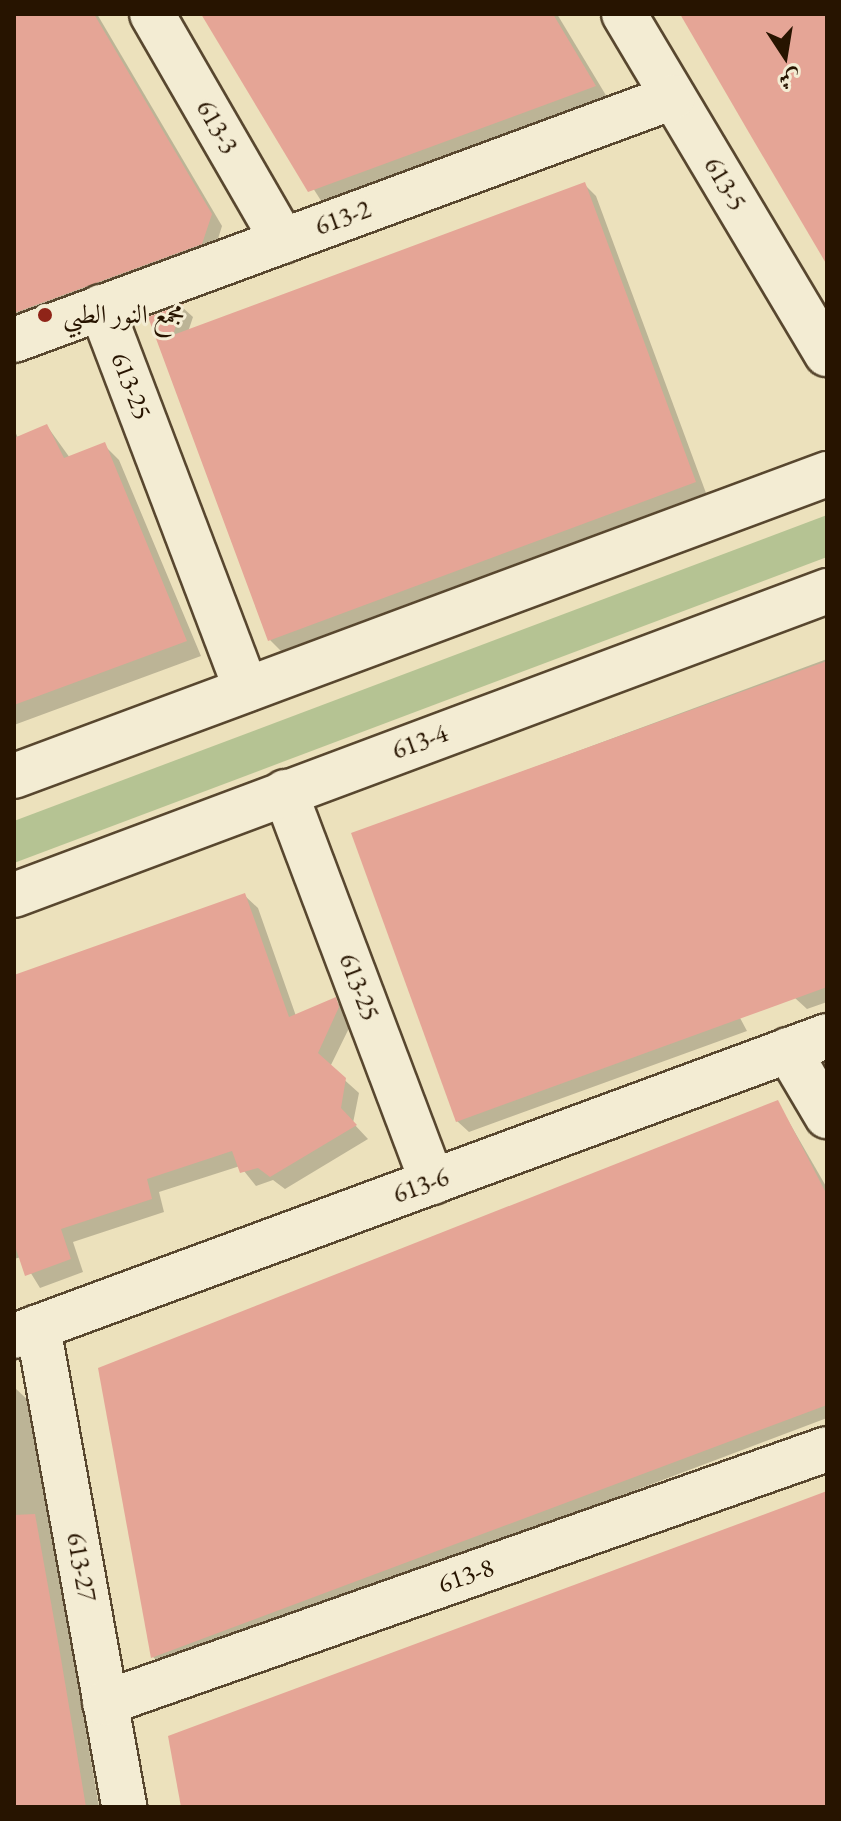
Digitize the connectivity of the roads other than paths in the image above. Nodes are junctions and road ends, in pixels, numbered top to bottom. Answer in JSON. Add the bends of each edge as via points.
{"nodes":[{"id":1,"x":152,"y":14,"type":"edge"},
{"id":2,"x":624,"y":14,"type":"edge"},
{"id":3,"x":673,"y":97,"type":"junction"},
{"id":4,"x":283,"y":241,"type":"junction"},
{"id":5,"x":101,"y":307,"type":"junction"},
{"id":6,"x":14,"y":340,"type":"edge"},
{"id":7,"x":827,"y":354,"type":"edge"},
{"id":8,"x":827,"y":474,"type":"edge"},
{"id":9,"x":827,"y":591,"type":"edge"},
{"id":10,"x":246,"y":689,"type":"junction"},
{"id":11,"x":14,"y":776,"type":"edge"},
{"id":12,"x":285,"y":792,"type":"junction"},
{"id":13,"x":14,"y":895,"type":"edge"},
{"id":14,"x":808,"y":1043,"type":"edge"},
{"id":15,"x":827,"y":1116,"type":"edge"},
{"id":16,"x":432,"y":1182,"type":"junction"},
{"id":17,"x":26,"y":1331,"type":"edge"},
{"id":18,"x":827,"y":1449,"type":"edge"},
{"id":19,"x":105,"y":1703,"type":"junction"},
{"id":20,"x":124,"y":1807,"type":"edge"}],
"edges":[{"from":1,"to":4,"type":"street","name":"613-3"},
{"from":2,"to":3,"type":"street","name":"613-5"},
{"from":3,"to":4,"type":"street","name":"613-2"},
{"from":3,"to":7,"type":"street","name":"613-5"},
{"from":4,"to":5,"type":"street","name":"613-2"},
{"from":5,"to":6,"type":"street","name":"613-2"},
{"from":5,"to":10,"type":"street","name":"613-25"},
{"from":8,"to":10,"type":"street"},
{"from":9,"to":12,"type":"street","name":"613-4"},
{"from":10,"to":11,"type":"street"},
{"from":12,"to":13,"type":"street","name":"613-4"},
{"from":12,"to":16,"type":"street","name":"613-25"},
{"from":14,"to":15,"type":"street"},
{"from":14,"to":16,"type":"street","name":"613-6"},
{"from":16,"to":17,"type":"street","name":"613-6"},
{"from":17,"to":19,"type":"street","name":"613-27"},
{"from":18,"to":19,"type":"street","name":"613-8"},
{"from":19,"to":20,"type":"street","name":"613-27"}]}
